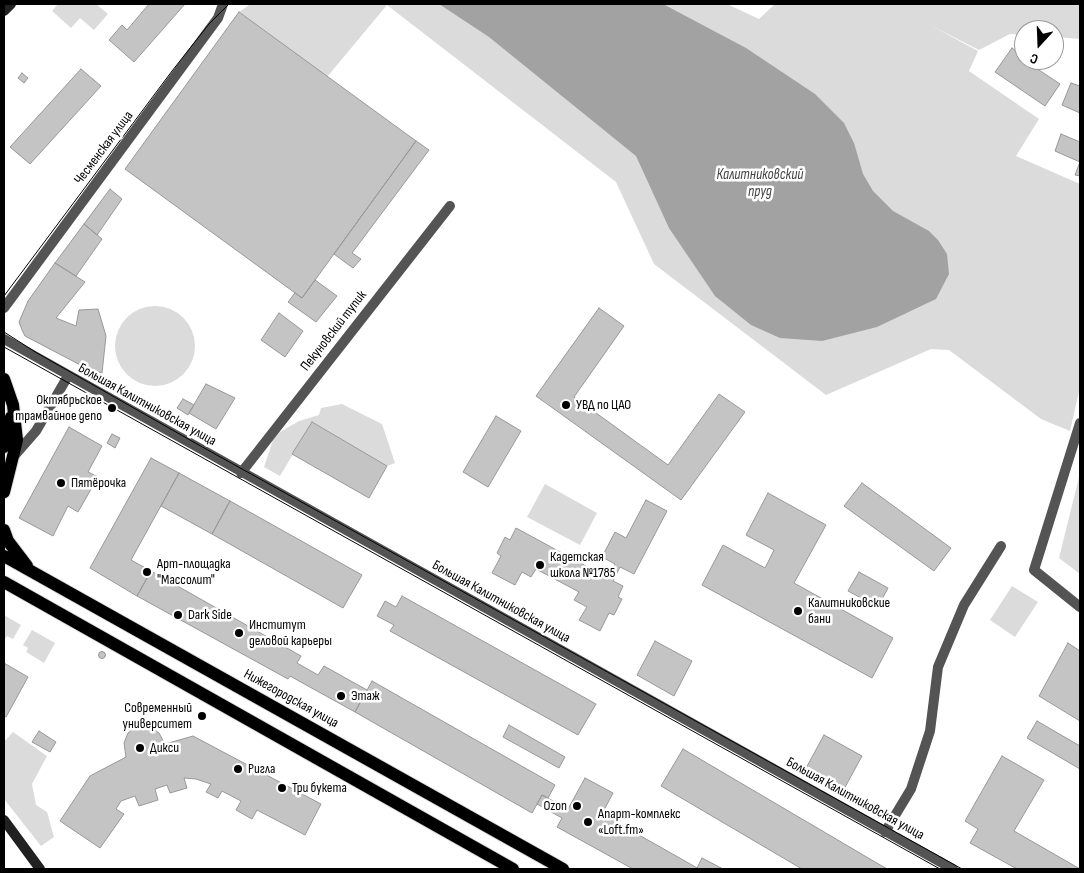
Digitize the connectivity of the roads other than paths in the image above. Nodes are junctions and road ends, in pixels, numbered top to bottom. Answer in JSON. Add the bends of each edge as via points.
{"nodes":[{"id":1,"x":11,"y":4,"type":"edge"},
{"id":2,"x":223,"y":4,"type":"edge"},
{"id":3,"x":4,"y":11,"type":"edge"},
{"id":4,"x":450,"y":206,"type":"dead end"},
{"id":5,"x":4,"y":308,"type":"edge"},
{"id":6,"x":4,"y":340,"type":"edge"},
{"id":7,"x":68,"y":376,"type":"junction"},
{"id":8,"x":4,"y":379,"type":"edge"},
{"id":9,"x":13,"y":405,"type":"junction"},
{"id":10,"x":1080,"y":423,"type":"edge"},
{"id":11,"x":4,"y":447,"type":"edge"},
{"id":12,"x":14,"y":455,"type":"junction"},
{"id":13,"x":242,"y":473,"type":"junction"},
{"id":14,"x":4,"y":492,"type":"edge"},
{"id":15,"x":4,"y":530,"type":"edge"},
{"id":16,"x":1001,"y":546,"type":"dead end"},
{"id":17,"x":4,"y":556,"type":"edge"},
{"id":18,"x":36,"y":574,"type":"junction"},
{"id":19,"x":7,"y":584,"type":"edge"},
{"id":20,"x":1080,"y":607,"type":"edge"},
{"id":21,"x":4,"y":820,"type":"edge"},
{"id":22,"x":885,"y":832,"type":"junction"},
{"id":23,"x":40,"y":869,"type":"edge"},
{"id":24,"x":513,"y":869,"type":"edge"},
{"id":25,"x":563,"y":869,"type":"edge"},
{"id":26,"x":952,"y":869,"type":"edge"}],
"edges":[{"from":1,"to":3,"type":"street"},
{"from":2,"to":5,"type":"street","name":"Чесменская улица","via":[[218,18]]},
{"from":4,"to":13,"type":"street","name":"Пекуновский тупик"},
{"from":6,"to":7,"type":"street","name":"Большая Калитниковская улица"},
{"from":7,"to":12,"type":"street","via":[[36,431]]},
{"from":7,"to":13,"type":"street","name":"Большая Калитниковская улица"},
{"from":8,"to":9,"type":"main road"},
{"from":9,"to":11,"type":"main road"},
{"from":9,"to":12,"type":"main road","via":[[17,427]]},
{"from":10,"to":20,"type":"street","via":[[1034,570]]},
{"from":12,"to":14,"type":"main road"},
{"from":13,"to":22,"type":"street","name":"Большая Калитниковская улица"},
{"from":15,"to":18,"type":"main road","via":[[19,558]]},
{"from":16,"to":22,"type":"street","via":[[964,605],[938,667],[927,739],[911,789]]},
{"from":17,"to":18,"type":"main road","name":"Нижегородская улица"},
{"from":18,"to":25,"type":"main road","name":"Нижегородская улица"},
{"from":19,"to":24,"type":"main road"},
{"from":21,"to":23,"type":"street"},
{"from":22,"to":26,"type":"street","name":"Большая Калитниковская улица"}]}
